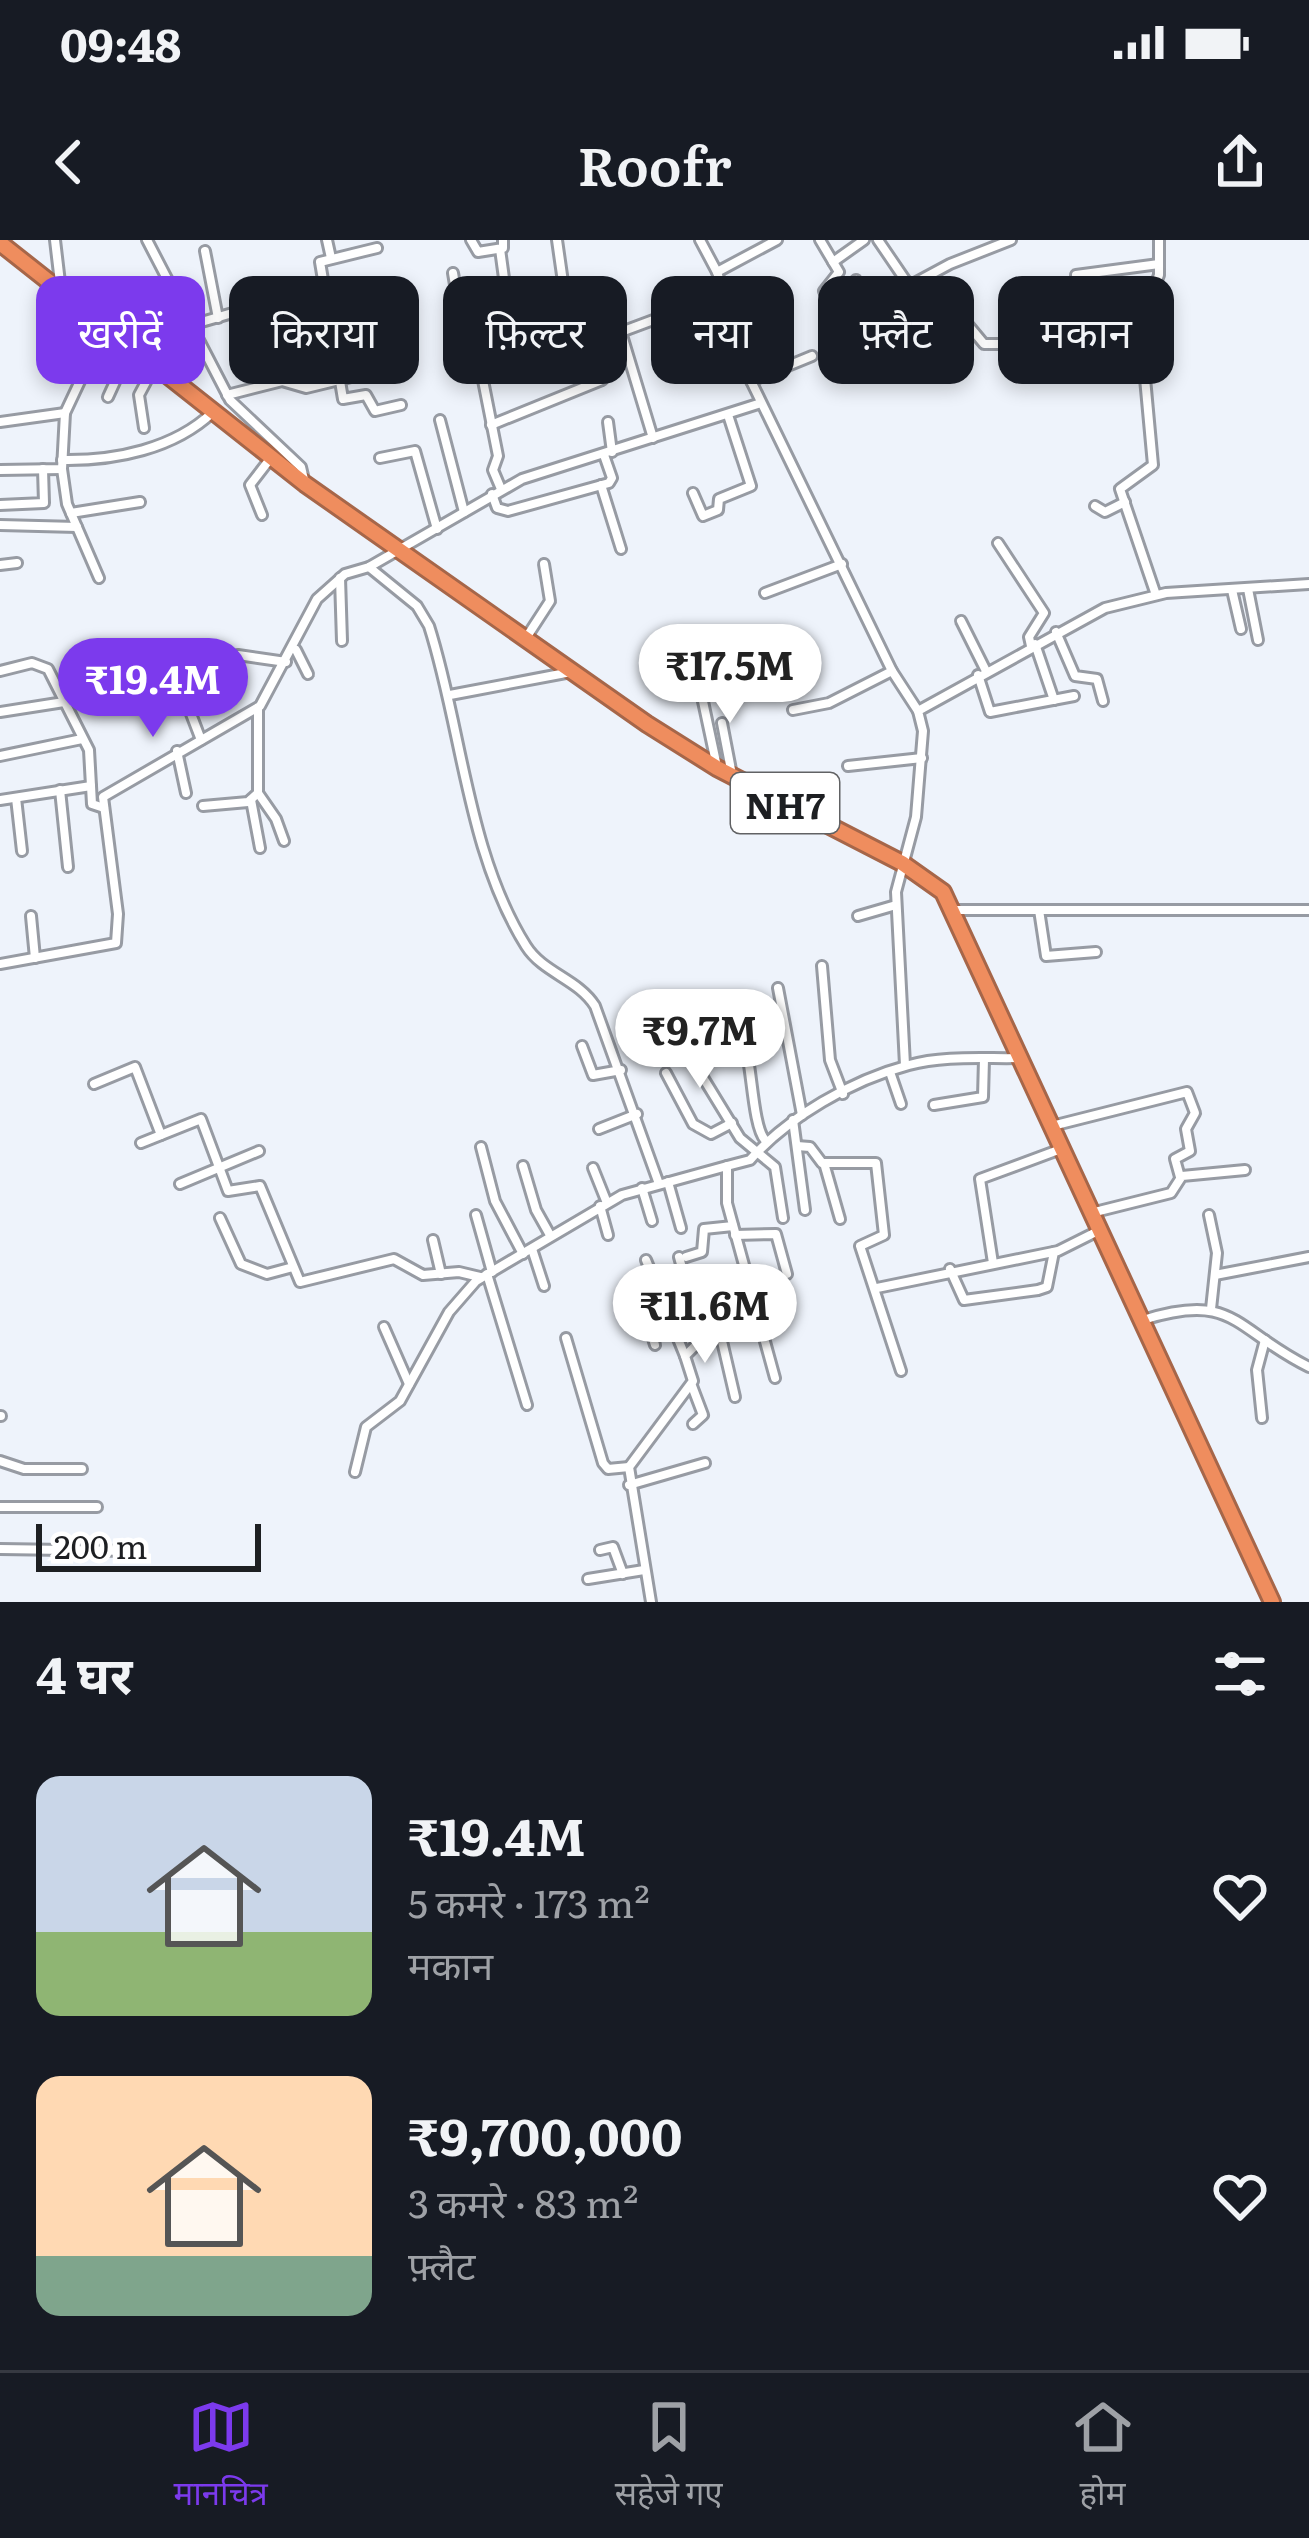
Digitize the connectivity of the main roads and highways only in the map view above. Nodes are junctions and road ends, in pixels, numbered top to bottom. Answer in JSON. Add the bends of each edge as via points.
{"nodes":[{"id":1,"x":0,"y":243,"type":"edge"},
{"id":2,"x":1272,"y":1602,"type":"edge"}],
"edges":[{"from":1,"to":2,"type":"highway","number":"NH7","via":[[305,484],[569,674],[717,769],[902,862],[944,892]]}]}
